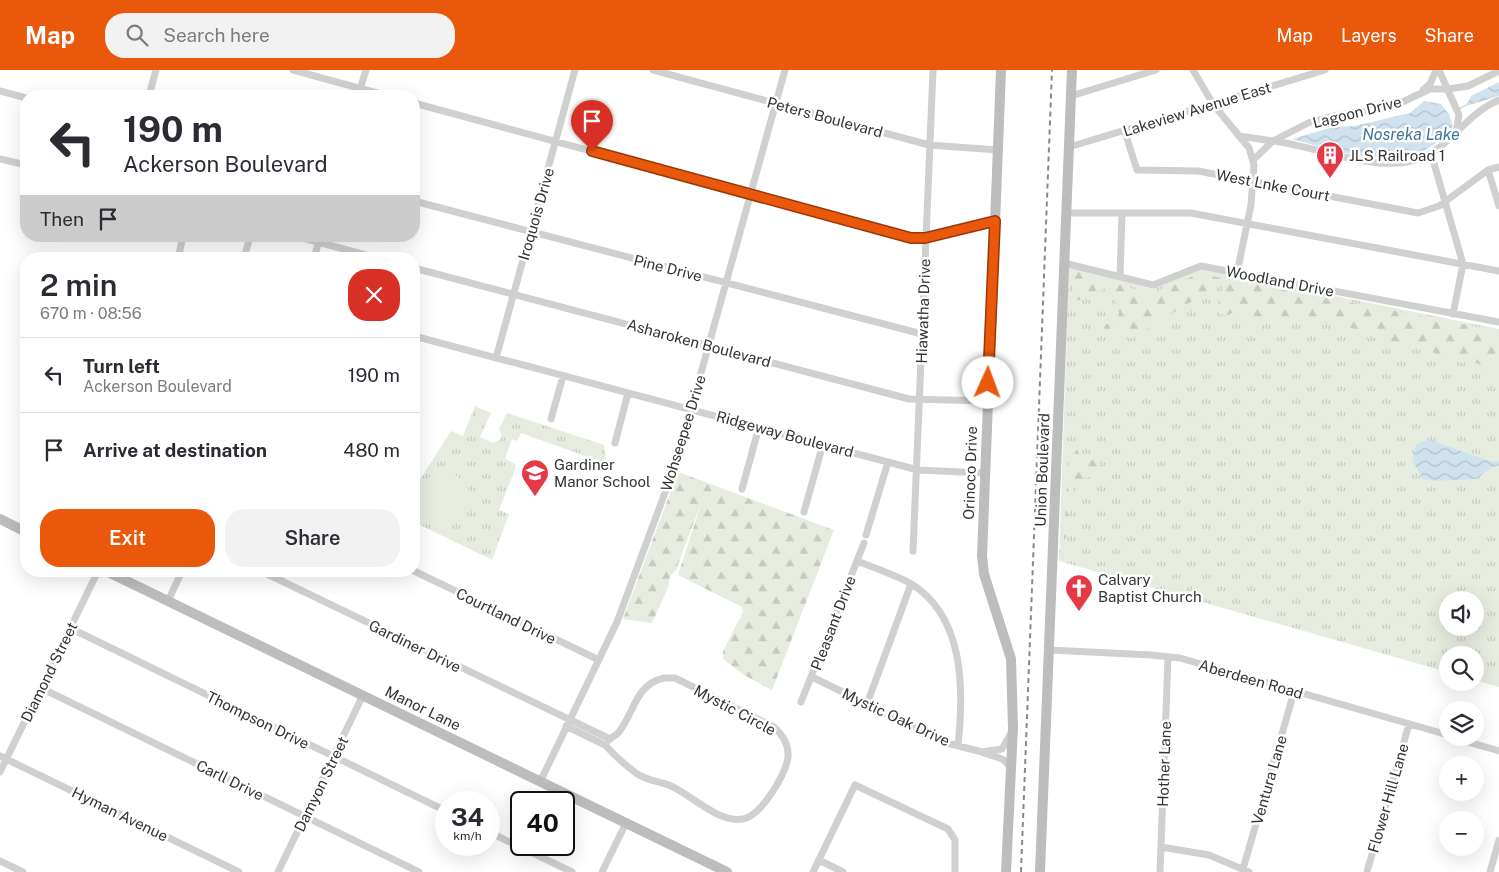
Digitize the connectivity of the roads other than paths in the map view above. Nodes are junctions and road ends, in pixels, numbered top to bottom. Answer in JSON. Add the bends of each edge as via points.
{"nodes":[{"id":1,"x":156,"y":70,"type":"edge"},
{"id":2,"x":293,"y":70,"type":"edge"},
{"id":3,"x":366,"y":70,"type":"edge"},
{"id":4,"x":575,"y":70,"type":"edge"},
{"id":5,"x":653,"y":70,"type":"edge"},
{"id":6,"x":785,"y":70,"type":"edge"},
{"id":7,"x":933,"y":70,"type":"edge"},
{"id":8,"x":1001,"y":70,"type":"edge"},
{"id":9,"x":1072,"y":70,"type":"edge"},
{"id":10,"x":1156,"y":70,"type":"edge"},
{"id":11,"x":1193,"y":70,"type":"edge"},
{"id":12,"x":1325,"y":70,"type":"edge"},
{"id":13,"x":1438,"y":70,"type":"edge"},
{"id":14,"x":1499,"y":71,"type":"edge"},
{"id":15,"x":151,"y":90,"type":"edge"},
{"id":16,"x":353,"y":90,"type":"edge"},
{"id":17,"x":360,"y":90,"type":"edge"},
{"id":18,"x":1448,"y":90,"type":"junction"},
{"id":19,"x":0,"y":91,"type":"edge"},
{"id":20,"x":1420,"y":92,"type":"junction"},
{"id":21,"x":20,"y":96,"type":"edge"},
{"id":22,"x":1071,"y":96,"type":"junction"},
{"id":23,"x":1499,"y":100,"type":"edge"},
{"id":24,"x":776,"y":103,"type":"junction"},
{"id":25,"x":1213,"y":104,"type":"junction"},
{"id":26,"x":420,"y":105,"type":"edge"},
{"id":27,"x":1459,"y":115,"type":"junction"},
{"id":28,"x":1471,"y":118,"type":"junction"},
{"id":29,"x":1125,"y":132,"type":"junction"},
{"id":30,"x":1456,"y":134,"type":"junction"},
{"id":31,"x":1239,"y":136,"type":"junction"},
{"id":32,"x":1273,"y":141,"type":"junction"},
{"id":33,"x":556,"y":142,"type":"junction"},
{"id":34,"x":929,"y":145,"type":"junction"},
{"id":35,"x":1069,"y":147,"type":"junction"},
{"id":36,"x":998,"y":150,"type":"junction"},
{"id":37,"x":1431,"y":153,"type":"junction"},
{"id":38,"x":0,"y":159,"type":"edge"},
{"id":39,"x":1253,"y":160,"type":"junction"},
{"id":40,"x":20,"y":164,"type":"edge"},
{"id":41,"x":1499,"y":167,"type":"edge"},
{"id":42,"x":1488,"y":170,"type":"junction"},
{"id":43,"x":1254,"y":181,"type":"junction"},
{"id":44,"x":751,"y":195,"type":"junction"},
{"id":45,"x":1446,"y":201,"type":"junction"},
{"id":46,"x":420,"y":204,"type":"edge"},
{"id":47,"x":1499,"y":206,"type":"edge"},
{"id":48,"x":1066,"y":213,"type":"junction"},
{"id":49,"x":1122,"y":213,"type":"junction"},
{"id":50,"x":995,"y":221,"type":"junction"},
{"id":51,"x":1248,"y":224,"type":"junction"},
{"id":52,"x":531,"y":232,"type":"junction"},
{"id":53,"x":925,"y":238,"type":"junction"},
{"id":54,"x":328,"y":242,"type":"edge"},
{"id":55,"x":359,"y":252,"type":"edge"},
{"id":56,"x":1064,"y":263,"type":"junction"},
{"id":57,"x":1463,"y":264,"type":"junction"},
{"id":58,"x":420,"y":270,"type":"edge"},
{"id":59,"x":1499,"y":271,"type":"edge"},
{"id":60,"x":1237,"y":272,"type":"junction"},
{"id":61,"x":1120,"y":276,"type":"junction"},
{"id":62,"x":726,"y":282,"type":"junction"},
{"id":63,"x":514,"y":294,"type":"junction"},
{"id":64,"x":1453,"y":314,"type":"junction"},
{"id":65,"x":1499,"y":322,"type":"edge"},
{"id":66,"x":922,"y":334,"type":"junction"},
{"id":67,"x":420,"y":338,"type":"edge"},
{"id":68,"x":709,"y":346,"type":"junction"},
{"id":69,"x":496,"y":358,"type":"junction"},
{"id":70,"x":563,"y":376,"type":"junction"},
{"id":71,"x":628,"y":393,"type":"junction"},
{"id":72,"x":919,"y":399,"type":"junction"},
{"id":73,"x":987,"y":401,"type":"junction"},
{"id":74,"x":691,"y":409,"type":"junction"},
{"id":75,"x":551,"y":419,"type":"dead end"},
{"id":76,"x":759,"y":427,"type":"junction"},
{"id":77,"x":615,"y":443,"type":"dead end"},
{"id":78,"x":823,"y":444,"type":"junction"},
{"id":79,"x":888,"y":462,"type":"junction"},
{"id":80,"x":918,"y":470,"type":"junction"},
{"id":81,"x":984,"y":473,"type":"junction"},
{"id":82,"x":742,"y":489,"type":"dead end"},
{"id":83,"x":804,"y":512,"type":"dead end"},
{"id":84,"x":0,"y":519,"type":"edge"},
{"id":85,"x":20,"y":529,"type":"edge"},
{"id":86,"x":866,"y":535,"type":"dead end"},
{"id":87,"x":864,"y":543,"type":"dead end"},
{"id":88,"x":913,"y":551,"type":"dead end"},
{"id":89,"x":856,"y":561,"type":"junction"},
{"id":90,"x":420,"y":574,"type":"edge"},
{"id":91,"x":95,"y":577,"type":"edge"},
{"id":92,"x":119,"y":577,"type":"edge"},
{"id":93,"x":179,"y":577,"type":"edge"},
{"id":94,"x":273,"y":577,"type":"edge"},
{"id":95,"x":911,"y":584,"type":"junction"},
{"id":96,"x":168,"y":600,"type":"junction"},
{"id":97,"x":70,"y":628,"type":"junction"},
{"id":98,"x":1049,"y":650,"type":"junction"},
{"id":99,"x":1168,"y":657,"type":"junction"},
{"id":100,"x":599,"y":660,"type":"junction"},
{"id":101,"x":812,"y":677,"type":"junction"},
{"id":102,"x":41,"y":688,"type":"junction"},
{"id":103,"x":1294,"y":692,"type":"junction"},
{"id":104,"x":363,"y":695,"type":"junction"},
{"id":105,"x":801,"y":702,"type":"dead end"},
{"id":106,"x":866,"y":704,"type":"junction"},
{"id":107,"x":568,"y":723,"type":"junction"},
{"id":108,"x":1409,"y":724,"type":"junction"},
{"id":109,"x":1013,"y":727,"type":"junction"},
{"id":110,"x":1439,"y":733,"type":"edge"},
{"id":111,"x":607,"y":741,"type":"junction"},
{"id":112,"x":958,"y":746,"type":"junction"},
{"id":113,"x":1484,"y":746,"type":"edge"},
{"id":114,"x":1499,"y":750,"type":"edge"},
{"id":115,"x":982,"y":752,"type":"junction"},
{"id":116,"x":334,"y":756,"type":"junction"},
{"id":117,"x":3,"y":757,"type":"edge"},
{"id":118,"x":0,"y":772,"type":"edge"},
{"id":119,"x":1011,"y":773,"type":"junction"},
{"id":120,"x":540,"y":782,"type":"junction"},
{"id":121,"x":435,"y":806,"type":"edge"},
{"id":122,"x":305,"y":816,"type":"junction"},
{"id":123,"x":626,"y":823,"type":"junction"},
{"id":124,"x":500,"y":837,"type":"edge"},
{"id":125,"x":1499,"y":840,"type":"edge"},
{"id":126,"x":1161,"y":847,"type":"junction"},
{"id":127,"x":819,"y":860,"type":"junction"},
{"id":128,"x":0,"y":861,"type":"edge"},
{"id":129,"x":1246,"y":871,"type":"edge"},
{"id":130,"x":23,"y":872,"type":"edge"},
{"id":131,"x":239,"y":872,"type":"edge"},
{"id":132,"x":278,"y":872,"type":"edge"},
{"id":133,"x":420,"y":872,"type":"edge"},
{"id":134,"x":572,"y":872,"type":"edge"},
{"id":135,"x":602,"y":872,"type":"edge"},
{"id":136,"x":727,"y":872,"type":"edge"},
{"id":137,"x":813,"y":872,"type":"edge"},
{"id":138,"x":843,"y":872,"type":"edge"},
{"id":139,"x":955,"y":872,"type":"edge"},
{"id":140,"x":1006,"y":872,"type":"edge"},
{"id":141,"x":1040,"y":872,"type":"edge"},
{"id":142,"x":1160,"y":872,"type":"edge"},
{"id":143,"x":1367,"y":872,"type":"edge"},
{"id":144,"x":1490,"y":872,"type":"edge"}],
"edges":[{"from":1,"to":15,"type":"street"},
{"from":2,"to":16,"type":"street"},
{"from":3,"to":17,"type":"street"},
{"from":4,"to":33,"type":"street","name":"Iroquois Drive"},
{"from":5,"to":24,"type":"street","name":"Peters Boulevard"},
{"from":6,"to":24,"type":"street","name":"Wohseepee Drive"},
{"from":7,"to":34,"type":"street","name":"Hiawatha Drive"},
{"from":8,"to":36,"type":"street","name":"Orinoco Drive"},
{"from":9,"to":22,"type":"street","name":"Union Boulevard"},
{"from":10,"to":22,"type":"street"},
{"from":11,"to":25,"type":"street"},
{"from":12,"to":25,"type":"street","name":"Lakeview Avenue East"},
{"from":13,"to":18,"type":"street"},
{"from":13,"to":20,"type":"street","via":[[1430,84]]},
{"from":14,"to":18,"type":"street","name":"Lagoon Drive","via":[[1468,86]]},
{"from":18,"to":20,"type":"street","name":"Lagoon Drive"},
{"from":18,"to":27,"type":"street"},
{"from":19,"to":21,"type":"street"},
{"from":20,"to":32,"type":"street","name":"Lagoon Drive","via":[[1392,107],[1308,123]]},
{"from":22,"to":35,"type":"street","name":"Union Boulevard"},
{"from":23,"to":28,"type":"street"},
{"from":24,"to":34,"type":"street","name":"Peters Boulevard"},
{"from":24,"to":44,"type":"street","name":"Wohseepee Drive"},
{"from":25,"to":29,"type":"street","name":"Lakeview Avenue East"},
{"from":25,"to":31,"type":"street"},
{"from":26,"to":33,"type":"street"},
{"from":27,"to":28,"type":"street"},
{"from":27,"to":30,"type":"street"},
{"from":28,"to":30,"type":"street"},
{"from":29,"to":35,"type":"street","name":"Lakeview Avenue East"},
{"from":29,"to":43,"type":"street","name":"West Lnke Court","via":[[1137,170],[1184,169]]},
{"from":30,"to":37,"type":"street"},
{"from":31,"to":32,"type":"street"},
{"from":31,"to":39,"type":"street","via":[[1249,148]]},
{"from":32,"to":37,"type":"street","via":[[1392,163],[1407,162]]},
{"from":32,"to":39,"type":"street","name":"Lagoon Drive"},
{"from":33,"to":44,"type":"street"},
{"from":33,"to":52,"type":"street","name":"Iroquois Drive"},
{"from":34,"to":36,"type":"street","name":"Peters Boulevard"},
{"from":34,"to":53,"type":"street","name":"Hiawatha Drive"},
{"from":35,"to":48,"type":"street","name":"Union Boulevard"},
{"from":36,"to":50,"type":"street","name":"Orinoco Drive"},
{"from":37,"to":45,"type":"street"},
{"from":38,"to":40,"type":"street"},
{"from":39,"to":43,"type":"street"},
{"from":41,"to":42,"type":"street"},
{"from":42,"to":45,"type":"street","name":"West Lnke Court"},
{"from":42,"to":47,"type":"street"},
{"from":43,"to":45,"type":"street","name":"West Lnke Court","via":[[1418,213]]},
{"from":43,"to":51,"type":"street"},
{"from":44,"to":53,"type":"street","via":[[911,238]]},
{"from":44,"to":62,"type":"street","name":"Wohseepee Drive"},
{"from":45,"to":57,"type":"street"},
{"from":46,"to":52,"type":"street","name":"Pine Drive"},
{"from":48,"to":49,"type":"street"},
{"from":48,"to":56,"type":"street","name":"Union Boulevard"},
{"from":49,"to":51,"type":"street","via":[[1191,213]]},
{"from":49,"to":61,"type":"street"},
{"from":50,"to":53,"type":"street"},
{"from":50,"to":73,"type":"street","name":"Orinoco Drive"},
{"from":51,"to":57,"type":"street"},
{"from":51,"to":60,"type":"street"},
{"from":52,"to":62,"type":"street","name":"Pine Drive"},
{"from":52,"to":63,"type":"street","name":"Iroquois Drive"},
{"from":53,"to":66,"type":"street","name":"Hiawatha Drive"},
{"from":54,"to":55,"type":"street"},
{"from":56,"to":61,"type":"street","name":"Woodland Drive"},
{"from":56,"to":98,"type":"street","name":"Union Boulevard"},
{"from":57,"to":59,"type":"street"},
{"from":57,"to":64,"type":"street"},
{"from":58,"to":63,"type":"street","name":"Asharoken Boulevard"},
{"from":60,"to":61,"type":"street","name":"Woodland Drive","via":[[1201,266],[1153,285]]},
{"from":60,"to":64,"type":"street","name":"Woodland Drive"},
{"from":62,"to":66,"type":"street","name":"Pine Drive"},
{"from":62,"to":68,"type":"street","name":"Wohseepee Drive"},
{"from":63,"to":68,"type":"street","name":"Asharoken Boulevard"},
{"from":63,"to":69,"type":"street","name":"Iroquois Drive"},
{"from":64,"to":65,"type":"street","name":"Woodland Drive"},
{"from":66,"to":72,"type":"street","name":"Hiawatha Drive"},
{"from":67,"to":69,"type":"street","name":"Ridgeway Boulevard"},
{"from":68,"to":72,"type":"street","name":"Asharoken Boulevard"},
{"from":68,"to":74,"type":"street","name":"Wohseepee Drive"},
{"from":69,"to":70,"type":"street","name":"Ridgeway Boulevard"},
{"from":70,"to":71,"type":"street","name":"Ridgeway Boulevard"},
{"from":70,"to":75,"type":"street"},
{"from":71,"to":74,"type":"street","name":"Ridgeway Boulevard"},
{"from":71,"to":77,"type":"street"},
{"from":72,"to":73,"type":"street","name":"Asharoken Boulevard"},
{"from":72,"to":80,"type":"street","name":"Hiawatha Drive"},
{"from":73,"to":81,"type":"street","name":"Orinoco Drive"},
{"from":74,"to":76,"type":"street","name":"Ridgeway Boulevard"},
{"from":74,"to":100,"type":"street","name":"Wohseepee Drive","via":[[676,463],[617,622]]},
{"from":76,"to":78,"type":"street","name":"Ridgeway Boulevard"},
{"from":76,"to":82,"type":"street"},
{"from":78,"to":79,"type":"street","name":"Ridgeway Boulevard"},
{"from":78,"to":83,"type":"street"},
{"from":79,"to":80,"type":"street","name":"Ridgeway Boulevard"},
{"from":79,"to":86,"type":"street"},
{"from":80,"to":81,"type":"street","name":"Ridgeway Boulevard"},
{"from":80,"to":88,"type":"street","name":"Hiawatha Drive"},
{"from":81,"to":109,"type":"street","name":"Orinoco Drive","via":[[984,574],[1011,659]]},
{"from":84,"to":85,"type":"street"},
{"from":87,"to":89,"type":"street","name":"Pleasant Drive"},
{"from":89,"to":95,"type":"street"},
{"from":89,"to":101,"type":"street","name":"Pleasant Drive"},
{"from":90,"to":100,"type":"street","name":"Courtland Drive"},
{"from":91,"to":97,"type":"street","name":"Diamond Street"},
{"from":92,"to":96,"type":"street","name":"Manor Lane"},
{"from":93,"to":96,"type":"street"},
{"from":94,"to":107,"type":"street","name":"Gardiner Drive"},
{"from":95,"to":106,"type":"street"},
{"from":95,"to":112,"type":"street","via":[[934,605],[954,643],[960,668]]},
{"from":96,"to":104,"type":"street","name":"Manor Lane"},
{"from":97,"to":102,"type":"street","name":"Diamond Street"},
{"from":97,"to":116,"type":"street","name":"Thompson Drive"},
{"from":98,"to":99,"type":"street","name":"Aberdeen Road"},
{"from":98,"to":141,"type":"street","name":"Union Boulevard"},
{"from":99,"to":103,"type":"street","name":"Aberdeen Road"},
{"from":99,"to":126,"type":"street","name":"Hother Lane"},
{"from":100,"to":107,"type":"street","name":"Wohseepee Drive"},
{"from":101,"to":105,"type":"street","name":"Pleasant Drive"},
{"from":101,"to":106,"type":"street","name":"Mystic Oak Drive"},
{"from":102,"to":117,"type":"street","name":"Diamond Street"},
{"from":102,"to":122,"type":"street","name":"Carll Drive"},
{"from":103,"to":108,"type":"street","name":"Aberdeen Road"},
{"from":103,"to":129,"type":"street","name":"Ventura Lane"},
{"from":104,"to":116,"type":"street","name":"Damyon Street"},
{"from":104,"to":120,"type":"street","name":"Manor Lane"},
{"from":106,"to":112,"type":"street","name":"Mystic Oak Drive"},
{"from":107,"to":111,"type":"street","name":"Mystic Circle"},
{"from":107,"to":120,"type":"street","name":"Wohseepee Drive"},
{"from":108,"to":110,"type":"street","name":"Aberdeen Road"},
{"from":108,"to":143,"type":"street","name":"Flower Hill Lane"},
{"from":109,"to":115,"type":"street","name":"Mystic Oak Drive","via":[[1005,747]]},
{"from":109,"to":119,"type":"street","name":"Orinoco Drive"},
{"from":111,"to":111,"type":"street","name":"Mystic Circle","via":[[641,777],[669,785],[732,819],[744,819],[762,808],[786,766],[788,756],[783,736],[774,727],[675,678],[654,680],[639,692],[619,732]]},
{"from":112,"to":115,"type":"street","name":"Mystic Oak Drive"},
{"from":113,"to":114,"type":"street"},
{"from":115,"to":119,"type":"street","name":"Mystic Oak Drive","via":[[1002,758]]},
{"from":116,"to":121,"type":"street","name":"Thompson Drive"},
{"from":116,"to":122,"type":"street","name":"Damyon Street"},
{"from":117,"to":118,"type":"street","name":"Diamond Street"},
{"from":117,"to":131,"type":"street","name":"Hyman Avenue"},
{"from":119,"to":140,"type":"street","name":"Orinoco Drive"},
{"from":120,"to":123,"type":"street","name":"Manor Lane"},
{"from":122,"to":132,"type":"street","name":"Damyon Street"},
{"from":122,"to":133,"type":"street","name":"Carll Drive"},
{"from":123,"to":135,"type":"street"},
{"from":123,"to":136,"type":"street","name":"Manor Lane"},
{"from":124,"to":134,"type":"street"},
{"from":125,"to":144,"type":"street"},
{"from":126,"to":129,"type":"street","via":[[1209,854]]},
{"from":126,"to":142,"type":"street","name":"Hother Lane"},
{"from":127,"to":137,"type":"street"},
{"from":127,"to":138,"type":"street"},
{"from":127,"to":139,"type":"street","via":[[855,785],[948,829],[955,840]]},
{"from":128,"to":130,"type":"street"}]}
